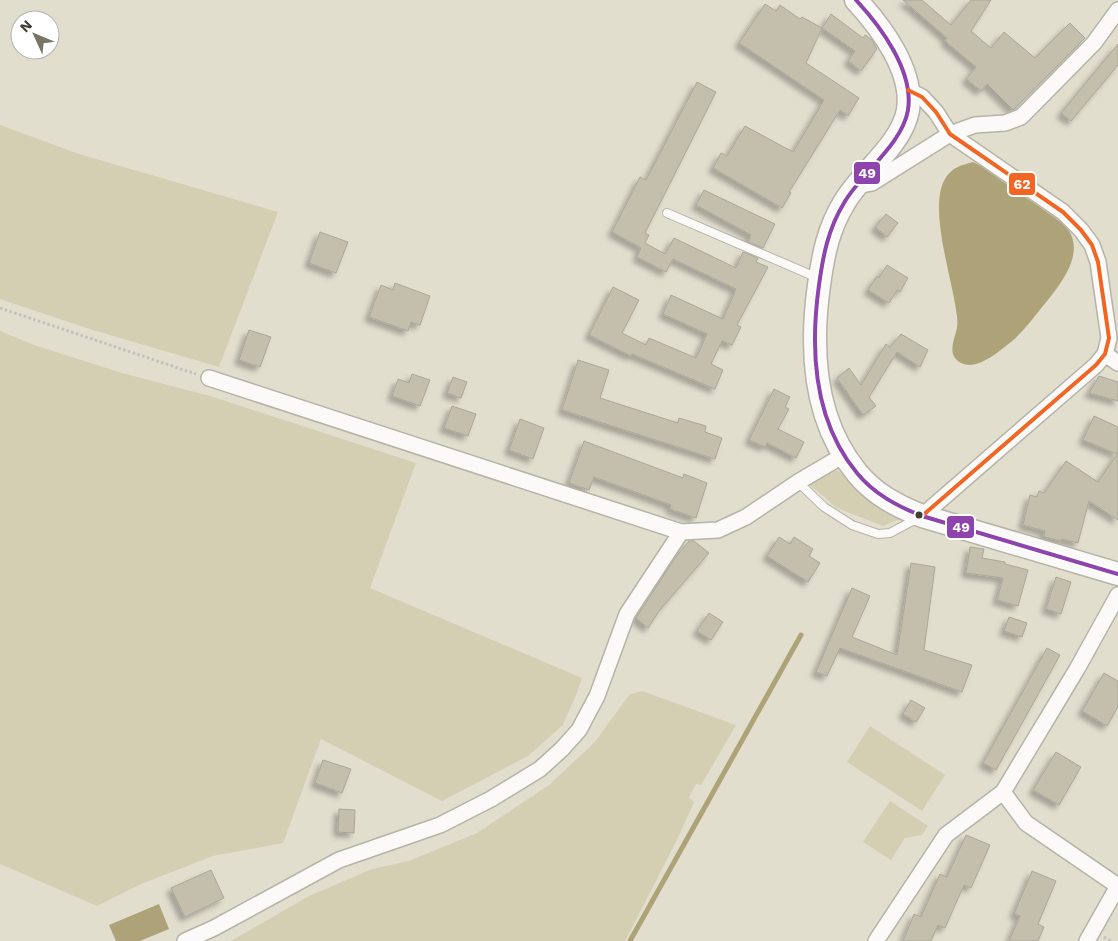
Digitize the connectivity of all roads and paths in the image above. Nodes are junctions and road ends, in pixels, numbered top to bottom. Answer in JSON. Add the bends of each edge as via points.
{"nodes":[{"id":1,"x":856,"y":0,"type":"edge"},
{"id":2,"x":1118,"y":10,"type":"edge"},
{"id":3,"x":908,"y":90,"type":"junction"},
{"id":4,"x":950,"y":134,"type":"junction"},
{"id":5,"x":856,"y":186,"type":"junction"},
{"id":6,"x":666,"y":213,"type":"dead end"},
{"id":7,"x":820,"y":279,"type":"junction"},
{"id":8,"x":0,"y":308,"type":"edge"},
{"id":9,"x":1105,"y":354,"type":"junction"},
{"id":10,"x":1118,"y":363,"type":"edge"},
{"id":11,"x":209,"y":378,"type":"joint"},
{"id":12,"x":844,"y":456,"type":"junction"},
{"id":13,"x":798,"y":482,"type":"junction"},
{"id":14,"x":922,"y":516,"type":"junction"},
{"id":15,"x":681,"y":532,"type":"junction"},
{"id":16,"x":1118,"y":574,"type":"edge"},
{"id":17,"x":1118,"y":594,"type":"edge"},
{"id":18,"x":1003,"y":792,"type":"junction"},
{"id":19,"x":185,"y":941,"type":"edge"},
{"id":20,"x":876,"y":941,"type":"edge"},
{"id":21,"x":1087,"y":941,"type":"edge"}],
"edges":[{"from":1,"to":3,"type":"street","via":[[883,32],[898,59]]},
{"from":2,"to":4,"type":"street","via":[[1094,43],[1021,117],[1005,123],[974,125]]},
{"from":3,"to":4,"type":"street","via":[[922,97]]},
{"from":3,"to":5,"type":"street","via":[[908,110],[903,126]]},
{"from":4,"to":5,"type":"street","via":[[872,183]]},
{"from":4,"to":9,"type":"street","via":[[1063,212],[1092,245],[1098,262],[1109,338]]},
{"from":5,"to":7,"type":"street","via":[[832,226]]},
{"from":6,"to":7,"type":"lane"},
{"from":7,"to":12,"type":"street","via":[[815,359],[830,428]]},
{"from":8,"to":11,"type":"path"},
{"from":9,"to":10,"type":"street"},
{"from":9,"to":14,"type":"street"},
{"from":11,"to":15,"type":"street"},
{"from":12,"to":13,"type":"street"},
{"from":12,"to":14,"type":"street","via":[[875,492]]},
{"from":13,"to":14,"type":"lane","via":[[824,507],[852,525],[878,534],[900,529]]},
{"from":13,"to":15,"type":"street","via":[[746,517],[718,530]]},
{"from":14,"to":16,"type":"street"},
{"from":15,"to":19,"type":"street","via":[[627,614],[598,696],[579,730],[540,768],[491,800],[440,825],[339,860]]},
{"from":17,"to":18,"type":"street"},
{"from":18,"to":20,"type":"street","via":[[946,835]]},
{"from":18,"to":21,"type":"street","via":[[1026,824],[1118,886]]}]}
